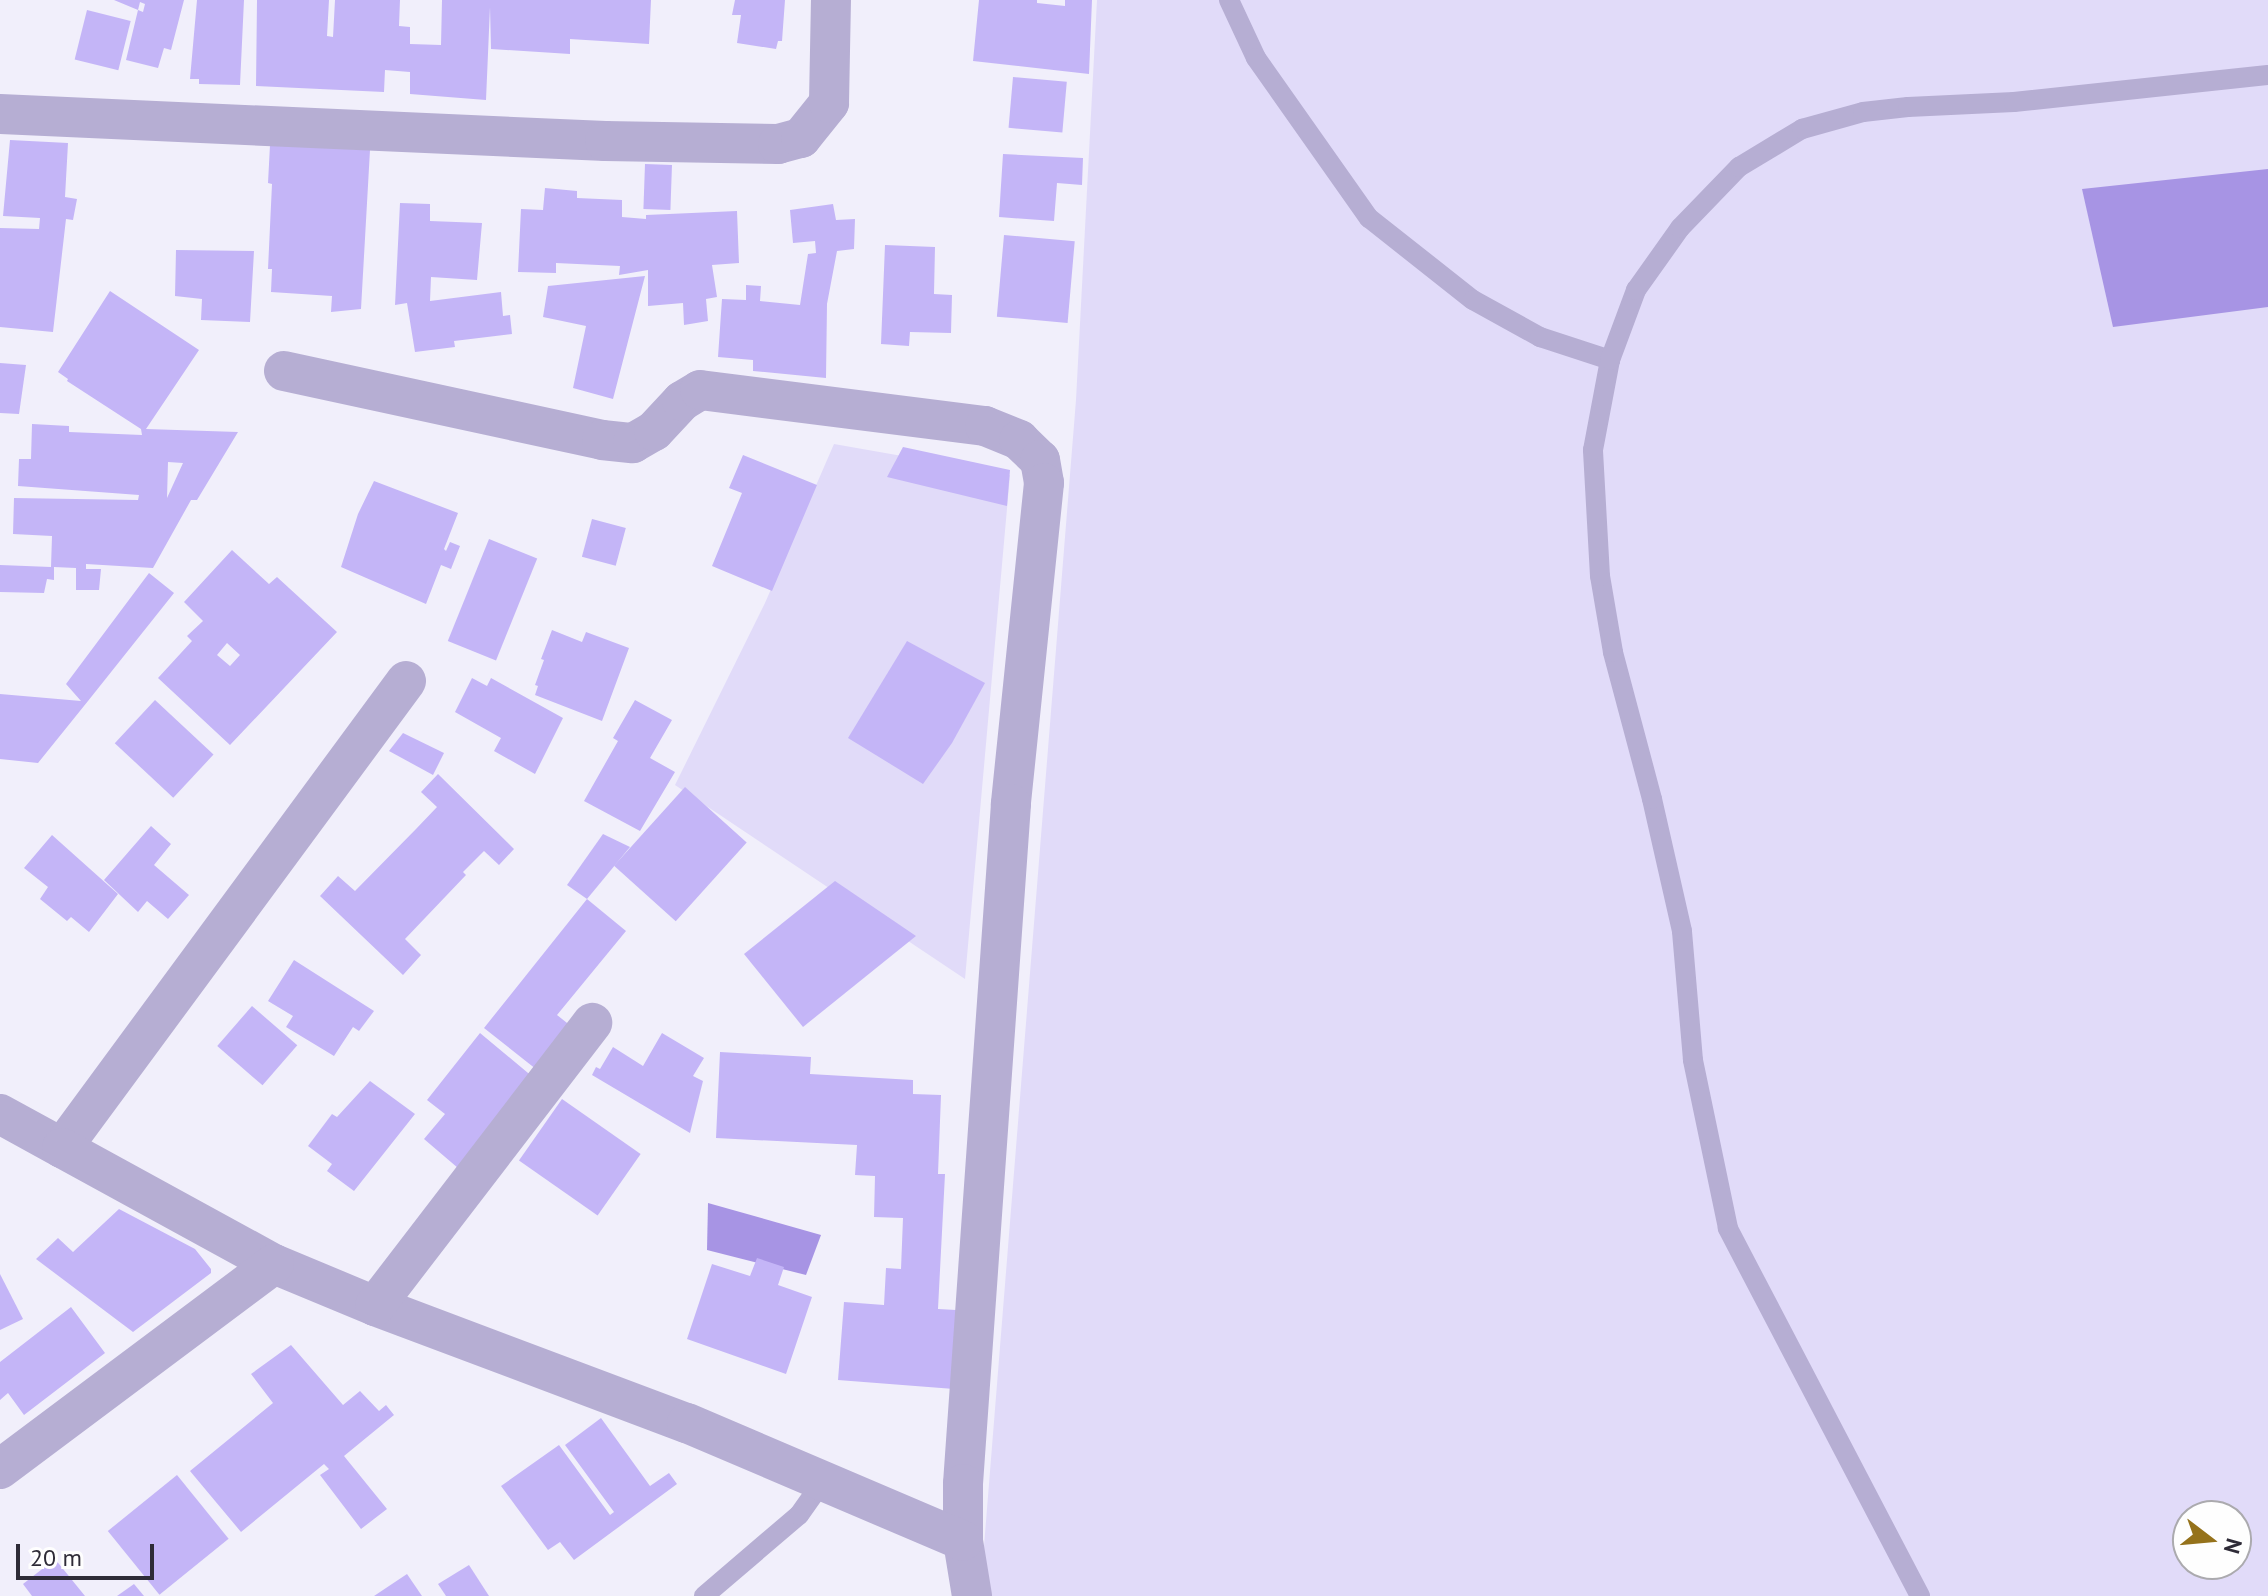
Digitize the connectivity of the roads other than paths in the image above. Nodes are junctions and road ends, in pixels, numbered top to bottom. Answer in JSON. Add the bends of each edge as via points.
{"nodes":[{"id":1,"x":831,"y":0,"type":"edge"},
{"id":2,"x":1229,"y":0,"type":"edge"},
{"id":3,"x":2268,"y":75,"type":"edge"},
{"id":4,"x":0,"y":114,"type":"edge"},
{"id":5,"x":1610,"y":360,"type":"junction"},
{"id":6,"x":284,"y":371,"type":"dead end"},
{"id":7,"x":406,"y":681,"type":"dead end"},
{"id":8,"x":592,"y":1023,"type":"dead end"},
{"id":9,"x":0,"y":1114,"type":"edge"},
{"id":10,"x":62,"y":1148,"type":"junction"},
{"id":11,"x":274,"y":1264,"type":"junction"},
{"id":12,"x":375,"y":1306,"type":"junction"},
{"id":13,"x":0,"y":1469,"type":"edge"},
{"id":14,"x":823,"y":1481,"type":"junction"},
{"id":15,"x":963,"y":1541,"type":"junction"},
{"id":16,"x":704,"y":1596,"type":"edge"},
{"id":17,"x":972,"y":1596,"type":"edge"},
{"id":18,"x":1920,"y":1596,"type":"edge"}],
"edges":[{"from":1,"to":4,"type":"street","via":[[829,103],[801,138],[778,144]]},
{"from":2,"to":5,"type":"lane","via":[[1256,58],[1369,218],[1473,300],[1540,337]]},
{"from":3,"to":5,"type":"lane","via":[[1863,112],[1802,129],[1739,167],[1680,228],[1636,290]]},
{"from":5,"to":18,"type":"lane","via":[[1593,450],[1600,576],[1613,652],[1682,931],[1693,1060],[1728,1228]]},
{"from":6,"to":15,"type":"street","via":[[602,440],[633,443],[700,390],[985,426],[1019,440],[1040,460],[1044,483],[1011,804]]},
{"from":7,"to":10,"type":"street"},
{"from":8,"to":12,"type":"street"},
{"from":9,"to":10,"type":"street"},
{"from":10,"to":11,"type":"street"},
{"from":11,"to":12,"type":"street"},
{"from":11,"to":13,"type":"street"},
{"from":12,"to":14,"type":"street","via":[[687,1423]]},
{"from":14,"to":15,"type":"street"},
{"from":14,"to":16,"type":"lane","via":[[799,1515]]},
{"from":15,"to":17,"type":"street"}]}
